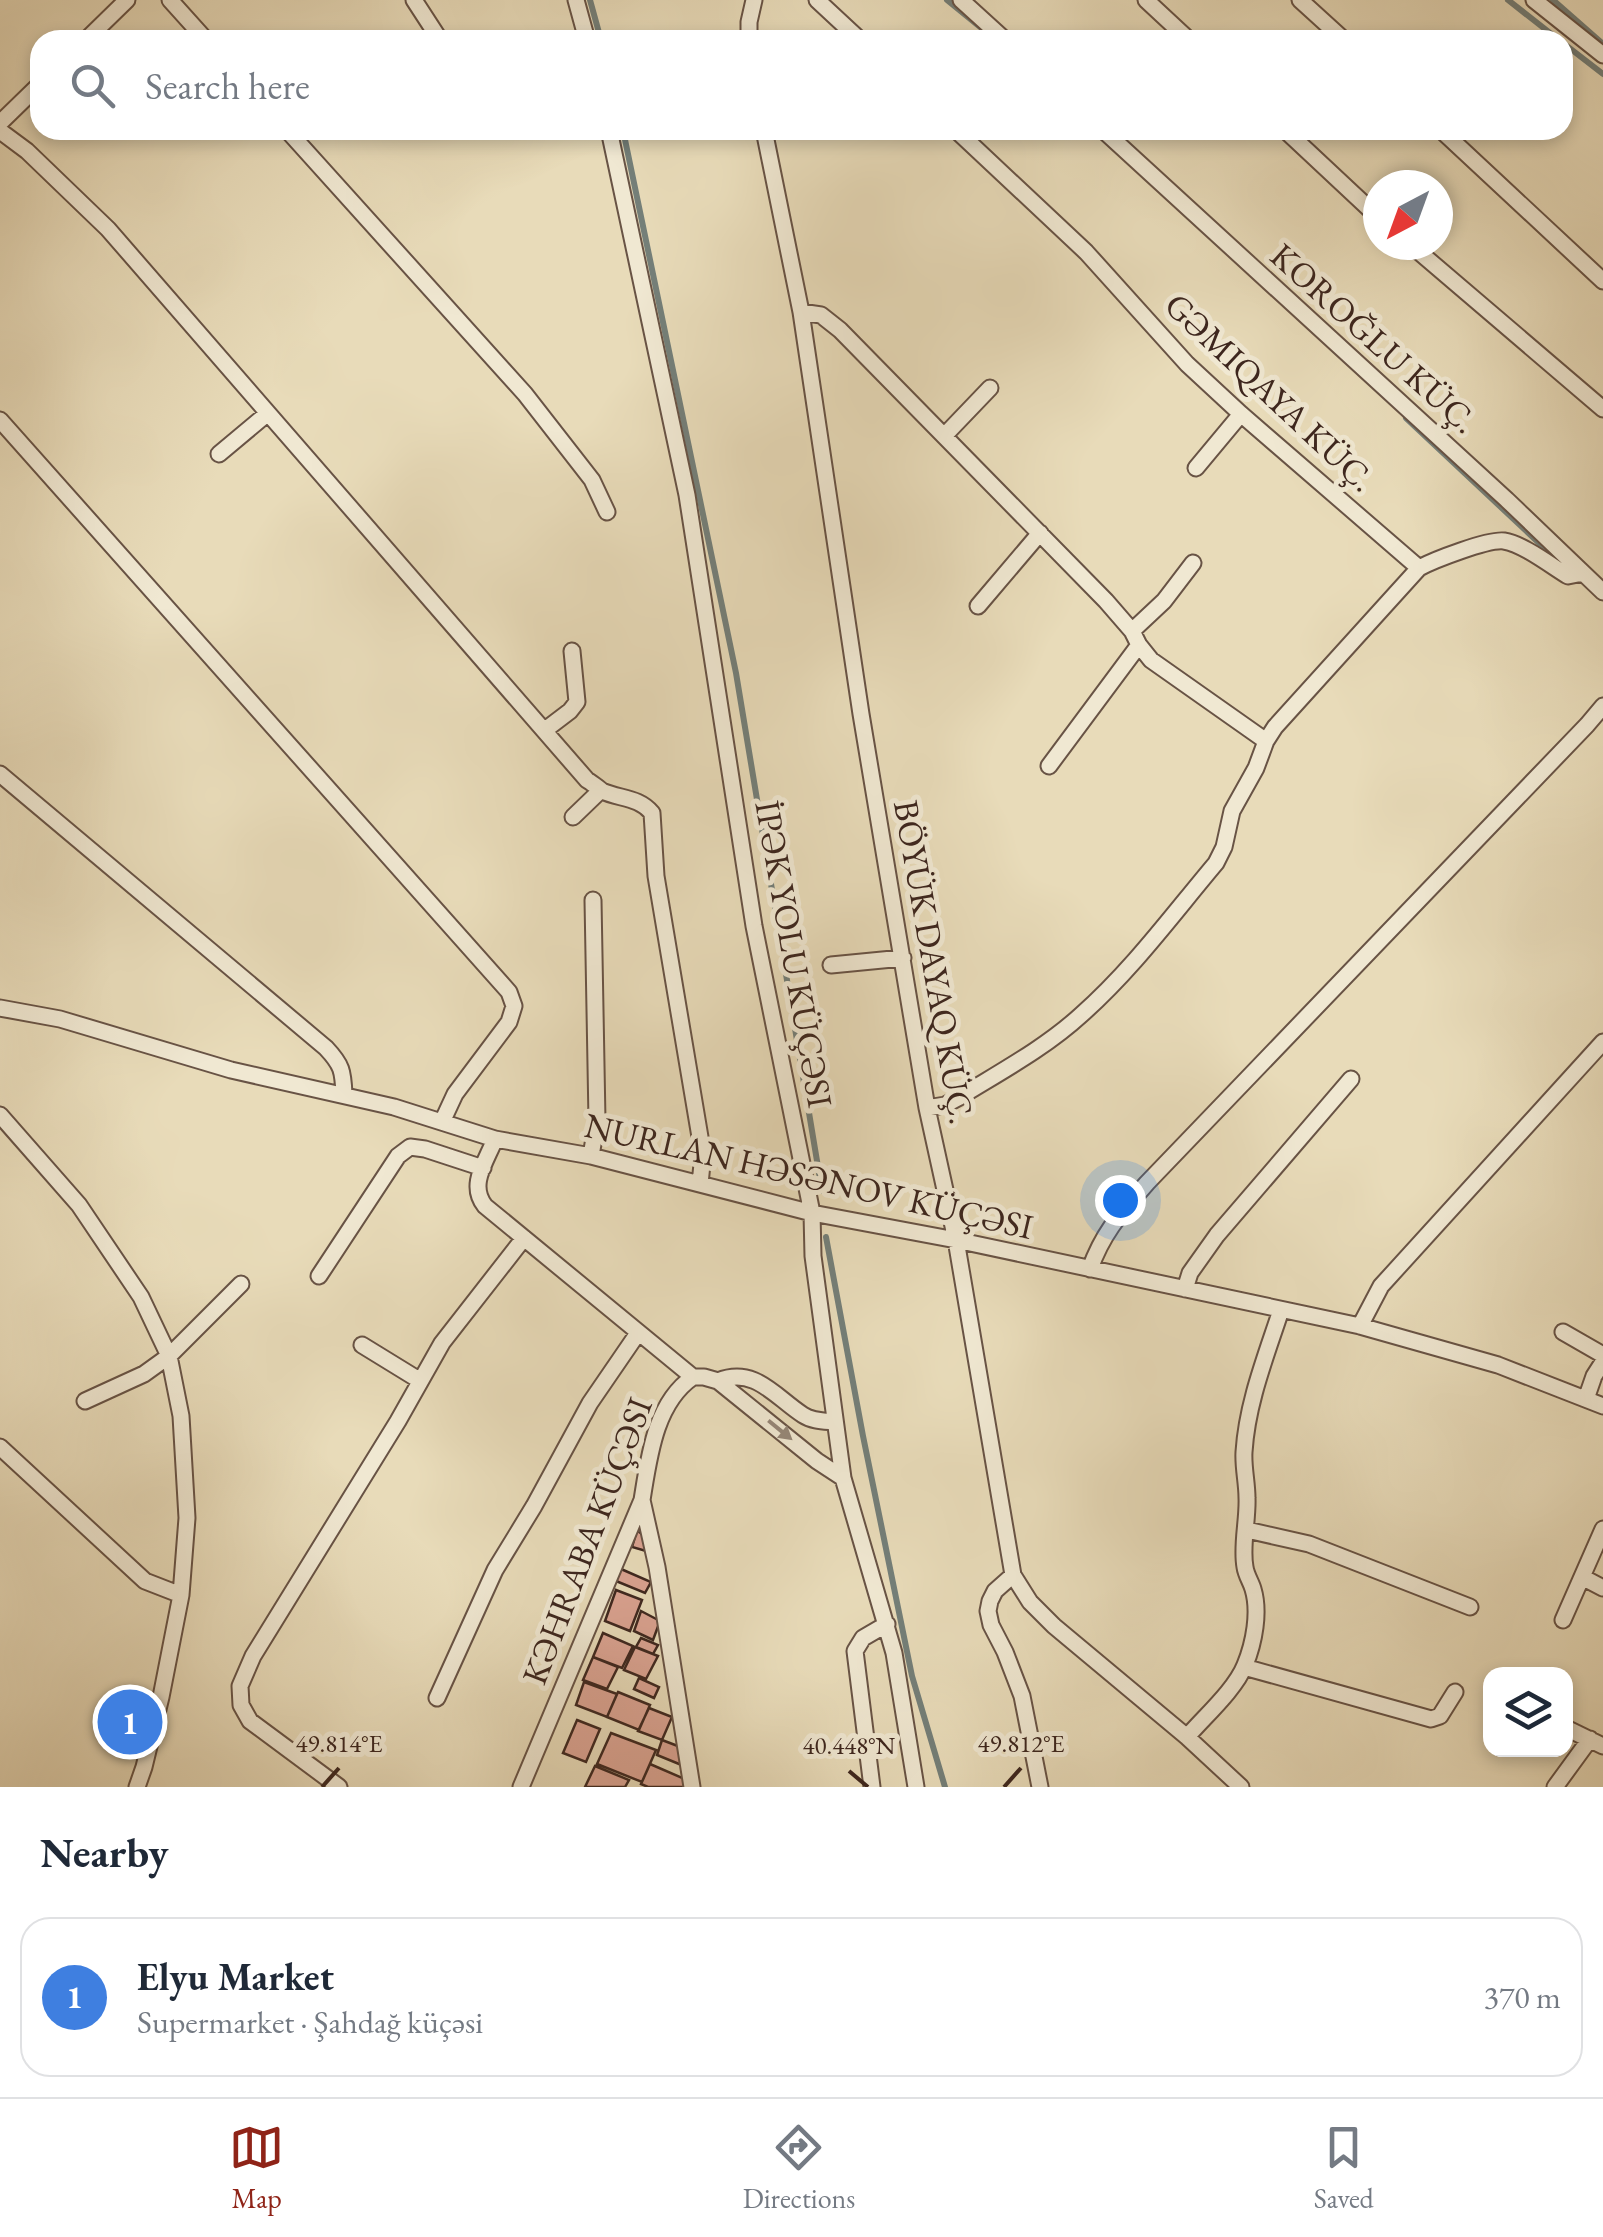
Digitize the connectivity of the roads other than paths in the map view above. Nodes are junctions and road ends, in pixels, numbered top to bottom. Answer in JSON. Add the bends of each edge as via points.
{"nodes":[{"id":1,"x":127,"y":0,"type":"edge"},
{"id":2,"x":170,"y":0,"type":"edge"},
{"id":3,"x":414,"y":0,"type":"edge"},
{"id":4,"x":576,"y":0,"type":"edge"},
{"id":5,"x":754,"y":0,"type":"edge"},
{"id":6,"x":817,"y":0,"type":"edge"},
{"id":7,"x":961,"y":0,"type":"edge"},
{"id":8,"x":1146,"y":0,"type":"edge"},
{"id":9,"x":1300,"y":0,"type":"edge"},
{"id":10,"x":1326,"y":0,"type":"edge"},
{"id":11,"x":1534,"y":0,"type":"edge"},
{"id":12,"x":1313,"y":12,"type":"junction"},
{"id":13,"x":96,"y":30,"type":"edge"},
{"id":14,"x":197,"y":30,"type":"edge"},
{"id":15,"x":434,"y":30,"type":"edge"},
{"id":16,"x":584,"y":30,"type":"edge"},
{"id":17,"x":749,"y":30,"type":"edge"},
{"id":18,"x":849,"y":30,"type":"edge"},
{"id":19,"x":994,"y":30,"type":"edge"},
{"id":20,"x":1178,"y":30,"type":"edge"},
{"id":21,"x":1333,"y":30,"type":"edge"},
{"id":22,"x":1571,"y":30,"type":"edge"},
{"id":23,"x":1573,"y":32,"type":"edge"},
{"id":24,"x":1603,"y":56,"type":"edge"},
{"id":25,"x":30,"y":94,"type":"edge"},
{"id":26,"x":0,"y":123,"type":"edge"},
{"id":27,"x":0,"y":131,"type":"edge"},
{"id":28,"x":296,"y":140,"type":"edge"},
{"id":29,"x":611,"y":140,"type":"edge"},
{"id":30,"x":766,"y":140,"type":"edge"},
{"id":31,"x":967,"y":140,"type":"edge"},
{"id":32,"x":1114,"y":140,"type":"edge"},
{"id":33,"x":1296,"y":140,"type":"edge"},
{"id":34,"x":1451,"y":140,"type":"edge"},
{"id":35,"x":1363,"y":203,"type":"edge"},
{"id":36,"x":1429,"y":260,"type":"edge"},
{"id":37,"x":1603,"y":281,"type":"edge"},
{"id":38,"x":801,"y":312,"type":"junction"},
{"id":39,"x":990,"y":388,"type":"dead end"},
{"id":40,"x":1603,"y":409,"type":"edge"},
{"id":41,"x":268,"y":413,"type":"junction"},
{"id":42,"x":1241,"y":414,"type":"junction"},
{"id":43,"x":0,"y":420,"type":"edge"},
{"id":44,"x":945,"y":436,"type":"junction"},
{"id":45,"x":219,"y":454,"type":"dead end"},
{"id":46,"x":1196,"y":468,"type":"dead end"},
{"id":47,"x":607,"y":512,"type":"dead end"},
{"id":48,"x":1040,"y":533,"type":"junction"},
{"id":49,"x":1193,"y":563,"type":"dead end"},
{"id":50,"x":1419,"y":568,"type":"junction"},
{"id":51,"x":1583,"y":573,"type":"junction"},
{"id":52,"x":1603,"y":592,"type":"edge"},
{"id":53,"x":978,"y":606,"type":"dead end"},
{"id":54,"x":1136,"y":638,"type":"junction"},
{"id":55,"x":572,"y":652,"type":"dead end"},
{"id":56,"x":1603,"y":706,"type":"edge"},
{"id":57,"x":545,"y":730,"type":"junction"},
{"id":58,"x":1266,"y":741,"type":"junction"},
{"id":59,"x":1049,"y":766,"type":"dead end"},
{"id":60,"x":0,"y":774,"type":"edge"},
{"id":61,"x":601,"y":790,"type":"junction"},
{"id":62,"x":573,"y":817,"type":"dead end"},
{"id":63,"x":593,"y":900,"type":"dead end"},
{"id":64,"x":903,"y":958,"type":"junction"},
{"id":65,"x":832,"y":966,"type":"dead end"},
{"id":66,"x":0,"y":1008,"type":"edge"},
{"id":67,"x":1603,"y":1042,"type":"edge"},
{"id":68,"x":1351,"y":1079,"type":"dead end"},
{"id":69,"x":344,"y":1094,"type":"junction"},
{"id":70,"x":927,"y":1108,"type":"junction"},
{"id":71,"x":0,"y":1115,"type":"edge"},
{"id":72,"x":442,"y":1122,"type":"junction"},
{"id":73,"x":495,"y":1139,"type":"junction"},
{"id":74,"x":591,"y":1156,"type":"junction"},
{"id":75,"x":484,"y":1168,"type":"junction"},
{"id":76,"x":700,"y":1184,"type":"junction"},
{"id":77,"x":812,"y":1213,"type":"junction"},
{"id":78,"x":524,"y":1238,"type":"junction"},
{"id":79,"x":956,"y":1240,"type":"junction"},
{"id":80,"x":1090,"y":1269,"type":"junction"},
{"id":81,"x":318,"y":1276,"type":"dead end"},
{"id":82,"x":240,"y":1284,"type":"dead end"},
{"id":83,"x":1185,"y":1289,"type":"junction"},
{"id":84,"x":1281,"y":1310,"type":"junction"},
{"id":85,"x":1360,"y":1326,"type":"junction"},
{"id":86,"x":1564,"y":1332,"type":"dead end"},
{"id":87,"x":638,"y":1334,"type":"junction"},
{"id":88,"x":362,"y":1345,"type":"dead end"},
{"id":89,"x":1603,"y":1355,"type":"edge"},
{"id":90,"x":169,"y":1356,"type":"junction"},
{"id":91,"x":1603,"y":1362,"type":"edge"},
{"id":92,"x":693,"y":1378,"type":"junction"},
{"id":93,"x":419,"y":1380,"type":"junction"},
{"id":94,"x":718,"y":1381,"type":"junction"},
{"id":95,"x":1586,"y":1399,"type":"junction"},
{"id":96,"x":86,"y":1401,"type":"dead end"},
{"id":97,"x":1603,"y":1406,"type":"edge"},
{"id":98,"x":834,"y":1422,"type":"junction"},
{"id":99,"x":0,"y":1447,"type":"edge"},
{"id":100,"x":843,"y":1478,"type":"junction"},
{"id":101,"x":642,"y":1500,"type":"junction"},
{"id":102,"x":1603,"y":1529,"type":"edge"},
{"id":103,"x":1246,"y":1530,"type":"junction"},
{"id":104,"x":1014,"y":1574,"type":"junction"},
{"id":105,"x":1582,"y":1576,"type":"junction"},
{"id":106,"x":1603,"y":1588,"type":"edge"},
{"id":107,"x":181,"y":1595,"type":"junction"},
{"id":108,"x":1470,"y":1607,"type":"dead end"},
{"id":109,"x":1564,"y":1620,"type":"dead end"},
{"id":110,"x":886,"y":1624,"type":"junction"},
{"id":111,"x":1244,"y":1667,"type":"junction"},
{"id":112,"x":1455,"y":1692,"type":"dead end"},
{"id":113,"x":437,"y":1698,"type":"dead end"},
{"id":114,"x":1573,"y":1731,"type":"edge"},
{"id":115,"x":1187,"y":1737,"type":"junction"},
{"id":116,"x":1596,"y":1742,"type":"edge"},
{"id":117,"x":137,"y":1787,"type":"edge"},
{"id":118,"x":340,"y":1787,"type":"edge"},
{"id":119,"x":522,"y":1787,"type":"edge"},
{"id":120,"x":692,"y":1787,"type":"edge"},
{"id":121,"x":872,"y":1787,"type":"edge"},
{"id":122,"x":916,"y":1787,"type":"edge"},
{"id":123,"x":1040,"y":1787,"type":"edge"},
{"id":124,"x":1241,"y":1787,"type":"edge"},
{"id":125,"x":1555,"y":1787,"type":"edge"}],
"edges":[{"from":1,"to":13,"type":"street"},
{"from":2,"to":14,"type":"street"},
{"from":3,"to":15,"type":"street"},
{"from":4,"to":16,"type":"street"},
{"from":5,"to":17,"type":"street"},
{"from":6,"to":18,"type":"street"},
{"from":7,"to":19,"type":"street"},
{"from":8,"to":20,"type":"street"},
{"from":9,"to":12,"type":"street"},
{"from":10,"to":12,"type":"street"},
{"from":11,"to":22,"type":"street"},
{"from":12,"to":21,"type":"street"},
{"from":23,"to":24,"type":"street"},
{"from":25,"to":26,"type":"street"},
{"from":27,"to":41,"type":"street","via":[[108,229]]},
{"from":28,"to":47,"type":"street","via":[[525,394],[592,480]]},
{"from":29,"to":77,"type":"street","name":"İPƏK YOLU KÜÇƏSI","via":[[687,495],[754,926]]},
{"from":30,"to":38,"type":"street","name":"BÖYÜK DAYAQ KÜÇ."},
{"from":31,"to":42,"type":"street","name":"GƏMIQAYA KÜÇ.","via":[[1086,252]]},
{"from":32,"to":51,"type":"street","name":"KOROĞLU KÜÇ."},
{"from":33,"to":35,"type":"street"},
{"from":34,"to":37,"type":"street"},
{"from":36,"to":40,"type":"street"},
{"from":38,"to":44,"type":"street","via":[[840,330]]},
{"from":38,"to":64,"type":"street","name":"BÖYÜK DAYAQ KÜÇ."},
{"from":39,"to":44,"type":"street"},
{"from":41,"to":45,"type":"street"},
{"from":41,"to":57,"type":"street"},
{"from":42,"to":46,"type":"street"},
{"from":42,"to":50,"type":"street","name":"GƏMIQAYA KÜÇ."},
{"from":43,"to":72,"type":"street","via":[[509,992],[510,1022]]},
{"from":44,"to":48,"type":"street"},
{"from":48,"to":53,"type":"street"},
{"from":48,"to":54,"type":"street"},
{"from":49,"to":54,"type":"street"},
{"from":50,"to":51,"type":"street","via":[[1497,541],[1568,576]]},
{"from":50,"to":58,"type":"street"},
{"from":51,"to":52,"type":"street","name":"KOROĞLU KÜÇ."},
{"from":54,"to":58,"type":"street","via":[[1152,660]]},
{"from":54,"to":59,"type":"street"},
{"from":55,"to":57,"type":"street","via":[[577,702]]},
{"from":56,"to":80,"type":"street","via":[[1147,1183],[1109,1227]]},
{"from":57,"to":61,"type":"street"},
{"from":58,"to":70,"type":"street","via":[[1216,862],[1114,984],[1042,1046],[958,1098]]},
{"from":60,"to":69,"type":"street","via":[[326,1048],[343,1072]]},
{"from":61,"to":62,"type":"street"},
{"from":61,"to":76,"type":"street","via":[[640,802],[652,813],[656,876],[700,1137]]},
{"from":63,"to":74,"type":"street","via":[[597,1120]]},
{"from":64,"to":65,"type":"street"},
{"from":64,"to":70,"type":"street","name":"BÖYÜK DAYAQ KÜÇ."},
{"from":66,"to":69,"type":"street","name":"NURLAN HƏSƏNOV KÜÇƏSI"},
{"from":67,"to":85,"type":"street","via":[[1382,1286]]},
{"from":68,"to":83,"type":"street","via":[[1217,1235]]},
{"from":69,"to":72,"type":"street","name":"NURLAN HƏSƏNOV KÜÇƏSI"},
{"from":70,"to":79,"type":"street","name":"BÖYÜK DAYAQ KÜÇ."},
{"from":71,"to":90,"type":"street","via":[[79,1205],[140,1297]]},
{"from":72,"to":73,"type":"street","name":"NURLAN HƏSƏNOV KÜÇƏSI"},
{"from":73,"to":74,"type":"street","name":"NURLAN HƏSƏNOV KÜÇƏSI"},
{"from":73,"to":75,"type":"street"},
{"from":74,"to":76,"type":"street","name":"NURLAN HƏSƏNOV KÜÇƏSI"},
{"from":75,"to":78,"type":"street","via":[[478,1197]]},
{"from":75,"to":81,"type":"street","via":[[410,1148],[398,1156]]},
{"from":76,"to":77,"type":"street","name":"NURLAN HƏSƏNOV KÜÇƏSI"},
{"from":77,"to":79,"type":"street","name":"NURLAN HƏSƏNOV KÜÇƏSI"},
{"from":77,"to":98,"type":"street","name":"İPƏK YOLU KÜÇƏSI"},
{"from":78,"to":87,"type":"street"},
{"from":78,"to":93,"type":"street"},
{"from":79,"to":80,"type":"street","name":"NURLAN HƏSƏNOV KÜÇƏSI"},
{"from":79,"to":104,"type":"street","name":"BÖYÜK DAYAQ KÜÇ."},
{"from":80,"to":83,"type":"street","name":"NURLAN HƏSƏNOV KÜÇƏSI"},
{"from":82,"to":90,"type":"street"},
{"from":83,"to":84,"type":"street","name":"NURLAN HƏSƏNOV KÜÇƏSI"},
{"from":84,"to":85,"type":"street","name":"NURLAN HƏSƏNOV KÜÇƏSI"},
{"from":84,"to":103,"type":"street","via":[[1246,1430]]},
{"from":85,"to":95,"type":"street","name":"NURLAN HƏSƏNOV KÜÇƏSI","via":[[1498,1365]]},
{"from":86,"to":89,"type":"street"},
{"from":87,"to":92,"type":"street"},
{"from":87,"to":113,"type":"street","via":[[590,1403],[494,1570]]},
{"from":88,"to":93,"type":"street"},
{"from":90,"to":96,"type":"street"},
{"from":90,"to":107,"type":"street","via":[[182,1416],[187,1518]]},
{"from":91,"to":95,"type":"street"},
{"from":92,"to":94,"type":"street"},
{"from":92,"to":101,"type":"street","name":"KƏHRABA KÜÇƏSI","via":[[660,1420]]},
{"from":93,"to":118,"type":"street","via":[[240,1686],[250,1721]]},
{"from":94,"to":98,"type":"street","via":[[752,1379],[804,1416]]},
{"from":94,"to":100,"type":"street","one_way":true},
{"from":95,"to":97,"type":"street","name":"NURLAN HƏSƏNOV KÜÇƏSI"},
{"from":98,"to":100,"type":"street","name":"İPƏK YOLU KÜÇƏSI"},
{"from":99,"to":107,"type":"street","via":[[145,1582]]},
{"from":100,"to":110,"type":"street","name":"İPƏK YOLU KÜÇƏSI"},
{"from":101,"to":119,"type":"street","name":"KƏHRABA KÜÇƏSI"},
{"from":101,"to":120,"type":"street"},
{"from":102,"to":105,"type":"street"},
{"from":103,"to":108,"type":"street","via":[[1309,1544]]},
{"from":103,"to":111,"type":"street","via":[[1245,1571],[1256,1602]]},
{"from":104,"to":115,"type":"street","via":[[1054,1626]]},
{"from":104,"to":123,"type":"street","via":[[995,1591],[988,1610],[1022,1696]]},
{"from":105,"to":106,"type":"street"},
{"from":105,"to":109,"type":"street"},
{"from":107,"to":117,"type":"street"},
{"from":110,"to":121,"type":"street","via":[[855,1651]]},
{"from":110,"to":122,"type":"street","name":"İPƏK YOLU KÜÇƏSI"},
{"from":111,"to":112,"type":"street","via":[[1431,1720]]},
{"from":111,"to":115,"type":"street"},
{"from":114,"to":116,"type":"street"},
{"from":115,"to":124,"type":"street"},
{"from":116,"to":125,"type":"street"}]}
